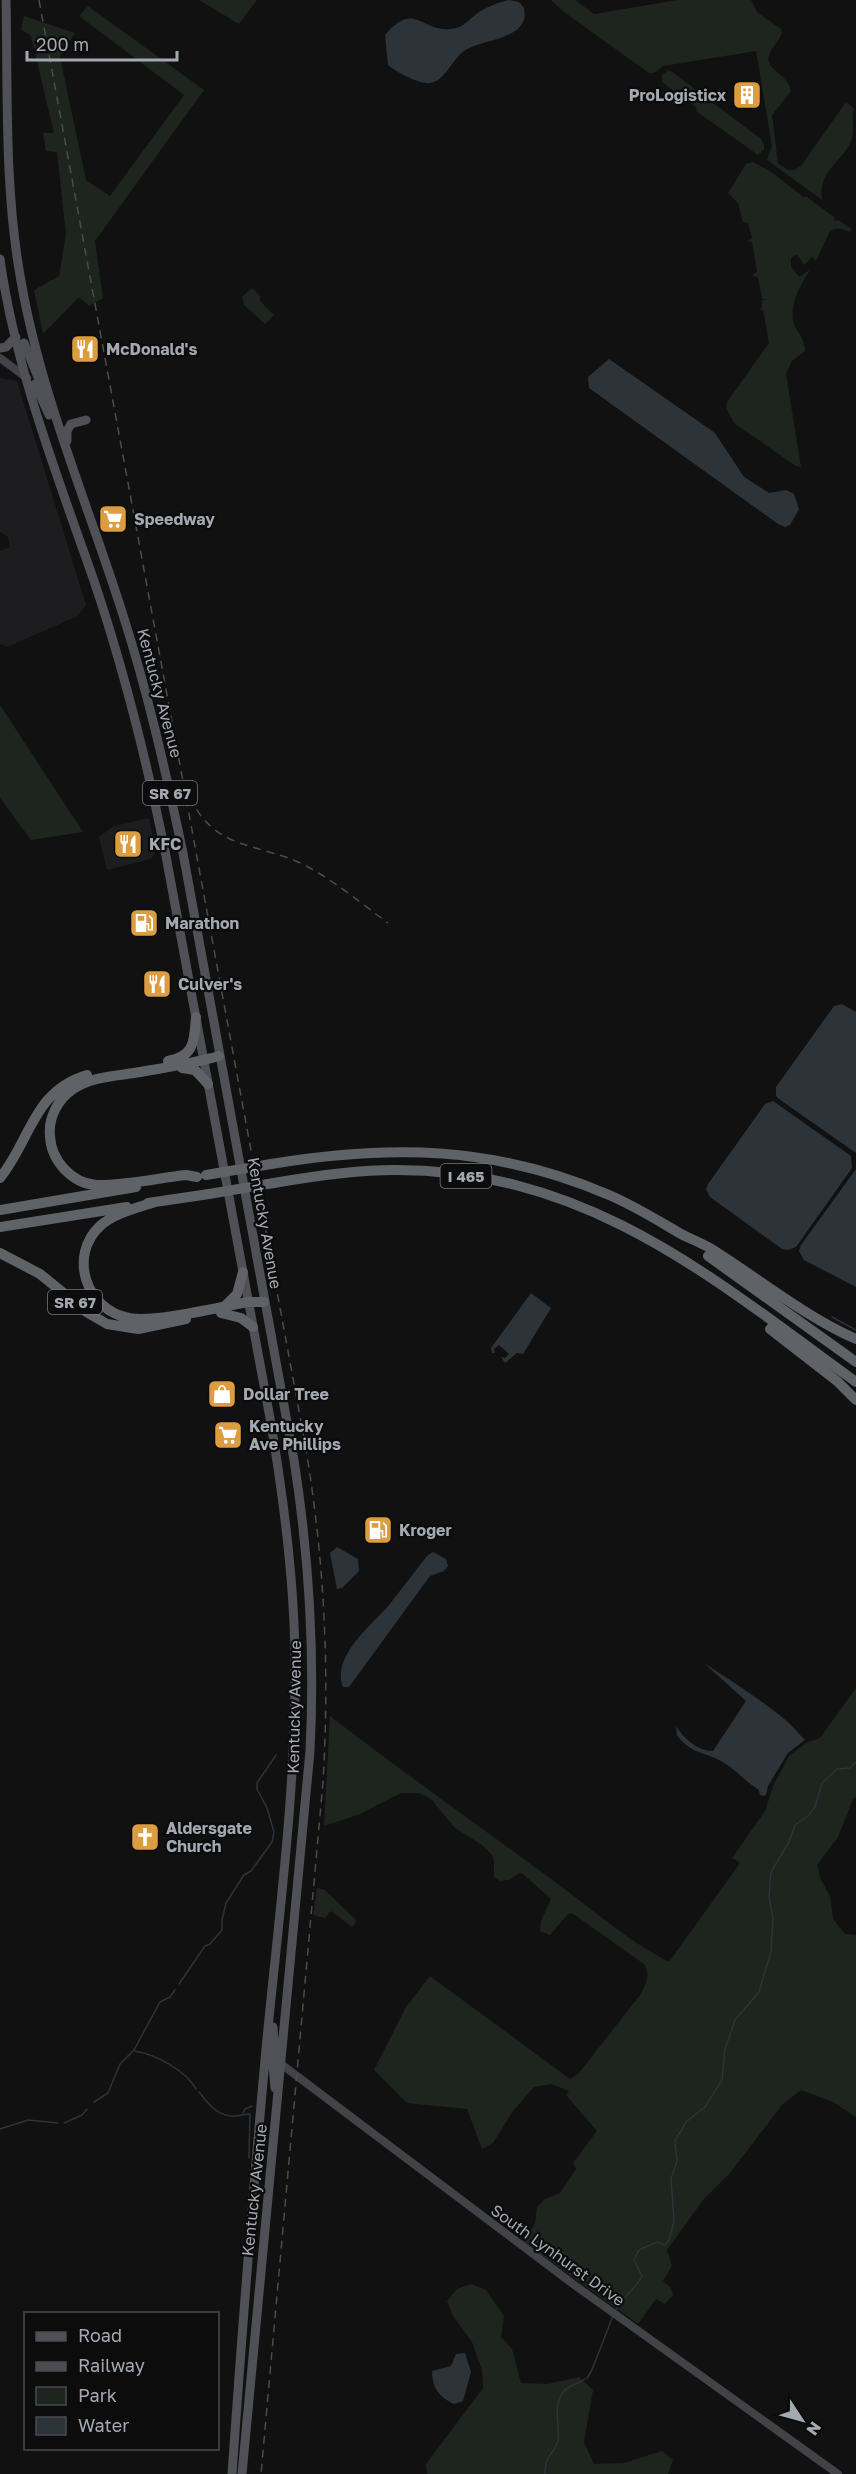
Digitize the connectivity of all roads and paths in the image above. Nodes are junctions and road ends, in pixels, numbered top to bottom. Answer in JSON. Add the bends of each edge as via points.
{"nodes":[{"id":1,"x":6,"y":0,"type":"edge"},
{"id":2,"x":0,"y":259,"type":"edge"},
{"id":3,"x":2,"y":273,"type":"junction"},
{"id":4,"x":16,"y":337,"type":"junction"},
{"id":5,"x":0,"y":348,"type":"edge"},
{"id":6,"x":0,"y":358,"type":"edge"},
{"id":7,"x":29,"y":379,"type":"junction"},
{"id":8,"x":45,"y":390,"type":"junction"},
{"id":9,"x":86,"y":420,"type":"dead end"},
{"id":10,"x":68,"y":450,"type":"junction"},
{"id":11,"x":73,"y":468,"type":"junction"},
{"id":12,"x":196,"y":1017,"type":"junction"},
{"id":13,"x":219,"y":1056,"type":"junction"},
{"id":14,"x":203,"y":1058,"type":"junction"},
{"id":15,"x":178,"y":1059,"type":"junction"},
{"id":16,"x":167,"y":1068,"type":"junction"},
{"id":17,"x":208,"y":1084,"type":"junction"},
{"id":18,"x":201,"y":1176,"type":"junction"},
{"id":19,"x":0,"y":1178,"type":"edge"},
{"id":20,"x":155,"y":1202,"type":"junction"},
{"id":21,"x":0,"y":1210,"type":"edge"},
{"id":22,"x":0,"y":1227,"type":"edge"},
{"id":23,"x":682,"y":1234,"type":"junction"},
{"id":24,"x":648,"y":1237,"type":"junction"},
{"id":25,"x":0,"y":1253,"type":"edge"},
{"id":26,"x":243,"y":1272,"type":"junction"},
{"id":27,"x":771,"y":1289,"type":"junction"},
{"id":28,"x":264,"y":1302,"type":"junction"},
{"id":29,"x":248,"y":1305,"type":"junction"},
{"id":30,"x":224,"y":1309,"type":"junction"},
{"id":31,"x":253,"y":1328,"type":"junction"},
{"id":32,"x":856,"y":1340,"type":"edge"},
{"id":33,"x":856,"y":1348,"type":"edge"},
{"id":34,"x":856,"y":1362,"type":"edge"},
{"id":35,"x":856,"y":1382,"type":"edge"},
{"id":36,"x":856,"y":1400,"type":"edge"},
{"id":37,"x":269,"y":2015,"type":"junction"},
{"id":38,"x":266,"y":2053,"type":"junction"},
{"id":39,"x":281,"y":2065,"type":"junction"},
{"id":40,"x":278,"y":2099,"type":"junction"},
{"id":41,"x":232,"y":2474,"type":"edge"},
{"id":42,"x":242,"y":2474,"type":"edge"},
{"id":43,"x":838,"y":2474,"type":"edge"}],
"edges":[{"from":1,"to":8,"type":"main road","name":"Kentucky Avenue","number":"SR 67","via":[[13,229]]},
{"from":2,"to":3,"type":"main road","name":"Kentucky Avenue","number":"SR 67"},
{"from":3,"to":4,"type":"main road","name":"Kentucky Avenue","number":"SR 67"},
{"from":3,"to":8,"type":"main road","via":[[8,280],[29,362]]},
{"from":4,"to":5,"type":"main road"},
{"from":4,"to":7,"type":"main road","name":"Kentucky Avenue","number":"SR 67"},
{"from":6,"to":7,"type":"main road"},
{"from":7,"to":8,"type":"main road"},
{"from":7,"to":11,"type":"main road","via":[[45,401],[68,464]]},
{"from":7,"to":12,"type":"main road","name":"Kentucky Avenue","number":"SR 67","via":[[130,702],[162,835]]},
{"from":8,"to":10,"type":"main road","name":"Kentucky Avenue","number":"SR 67"},
{"from":9,"to":10,"type":"main road","via":[[69,426]]},
{"from":10,"to":11,"type":"main road","name":"Kentucky Avenue","number":"SR 67"},
{"from":11,"to":13,"type":"main road","name":"Kentucky Avenue","number":"SR 67","via":[[123,614],[159,741]]},
{"from":12,"to":14,"type":"main road","name":"Kentucky Avenue"},
{"from":12,"to":15,"type":"highway","number":"SR 67","via":[[192,1047]]},
{"from":13,"to":14,"type":"highway"},
{"from":13,"to":28,"type":"main road","name":"Kentucky Avenue","number":"SR 67"},
{"from":14,"to":15,"type":"highway"},
{"from":14,"to":16,"type":"highway"},
{"from":14,"to":17,"type":"main road","name":"Kentucky Avenue"},
{"from":15,"to":19,"type":"highway","via":[[88,1075],[62,1086],[38,1112]]},
{"from":16,"to":17,"type":"highway","via":[[193,1069]]},
{"from":16,"to":18,"type":"highway","via":[[93,1080],[72,1090],[59,1103],[51,1120],[52,1147],[66,1171],[89,1184],[186,1174]]},
{"from":17,"to":26,"type":"main road","name":"Kentucky Avenue"},
{"from":18,"to":21,"type":"highway","number":"I 465"},
{"from":18,"to":23,"type":"highway","number":"I 465","bridge":true,"via":[[330,1155],[428,1152],[539,1170],[588,1186]]},
{"from":20,"to":22,"type":"highway","number":"I 465"},
{"from":20,"to":24,"type":"highway","number":"I 465","bridge":true,"via":[[333,1174],[425,1171],[544,1192]]},
{"from":20,"to":30,"type":"highway","via":[[110,1218],[89,1240],[84,1269],[94,1298],[115,1314],[137,1319]]},
{"from":23,"to":27,"type":"highway"},
{"from":23,"to":34,"type":"highway","number":"I 465"},
{"from":24,"to":35,"type":"highway","number":"I 465"},
{"from":24,"to":36,"type":"highway","via":[[793,1346]]},
{"from":25,"to":30,"type":"highway","number":"SR 67","via":[[40,1274],[88,1313],[116,1327],[138,1329]]},
{"from":26,"to":29,"type":"main road","name":"Kentucky Avenue"},
{"from":26,"to":30,"type":"highway","via":[[237,1294]]},
{"from":27,"to":32,"type":"highway"},
{"from":27,"to":33,"type":"highway"},
{"from":28,"to":29,"type":"highway"},
{"from":28,"to":39,"type":"main road","name":"Kentucky Avenue","via":[[298,1483],[312,1642],[310,1751]]},
{"from":29,"to":30,"type":"highway","number":"SR 67"},
{"from":29,"to":31,"type":"main road","name":"Kentucky Avenue"},
{"from":30,"to":31,"type":"highway"},
{"from":31,"to":37,"type":"main road","name":"Kentucky Avenue","via":[[284,1502],[296,1664],[292,1768]]},
{"from":37,"to":38,"type":"main road","name":"Kentucky Avenue"},
{"from":37,"to":39,"type":"main road","via":[[273,2021],[275,2053]]},
{"from":38,"to":39,"type":"main road","name":"South Lynhurst Drive"},
{"from":38,"to":40,"type":"main road","via":[[273,2066]]},
{"from":38,"to":41,"type":"main road","name":"Kentucky Avenue"},
{"from":39,"to":40,"type":"main road","name":"Kentucky Avenue"},
{"from":39,"to":43,"type":"main road","name":"South Lynhurst Drive","via":[[617,2316]]},
{"from":40,"to":42,"type":"main road","name":"Kentucky Avenue"}]}
